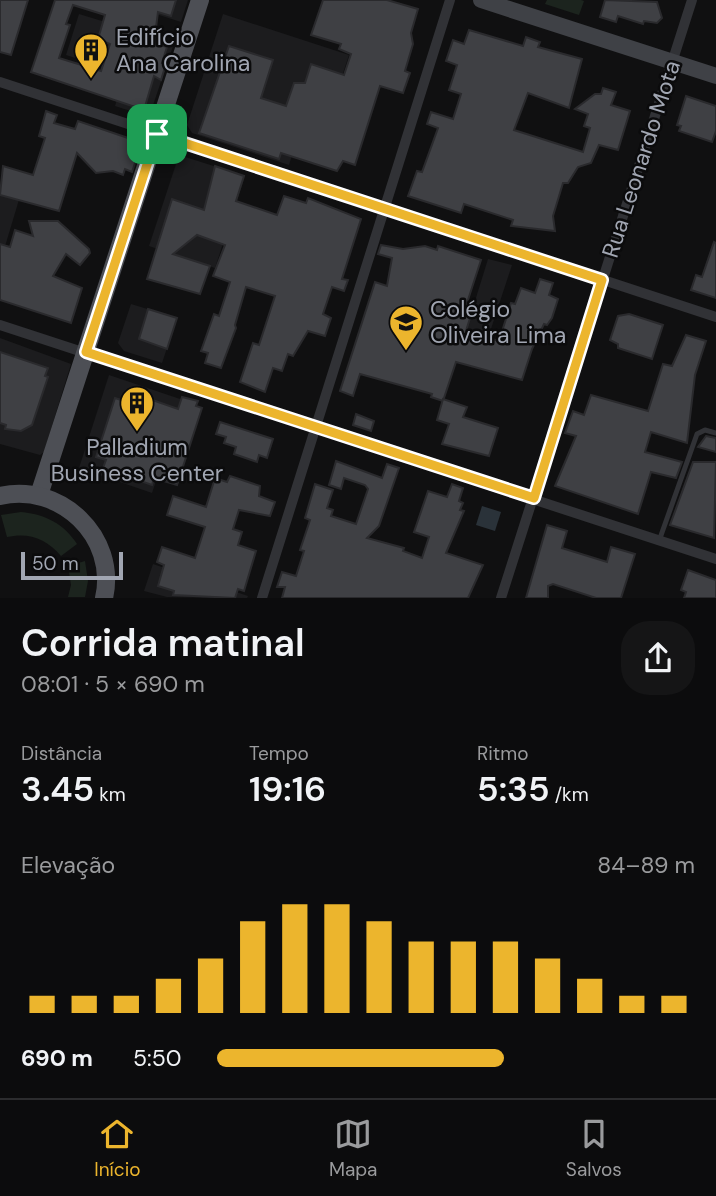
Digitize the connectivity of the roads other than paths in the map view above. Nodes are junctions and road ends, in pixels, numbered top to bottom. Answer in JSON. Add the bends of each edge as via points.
{"nodes":[{"id":1,"x":200,"y":0,"type":"edge"},
{"id":2,"x":450,"y":0,"type":"edge"},
{"id":3,"x":481,"y":0,"type":"edge"},
{"id":4,"x":692,"y":0,"type":"edge"},
{"id":5,"x":671,"y":62,"type":"junction"},
{"id":6,"x":716,"y":76,"type":"edge"},
{"id":7,"x":0,"y":82,"type":"edge"},
{"id":8,"x":157,"y":134,"type":"junction"},
{"id":9,"x":385,"y":209,"type":"junction"},
{"id":10,"x":602,"y":280,"type":"junction"},
{"id":11,"x":716,"y":317,"type":"edge"},
{"id":12,"x":0,"y":325,"type":"edge"},
{"id":13,"x":86,"y":352,"type":"junction"},
{"id":14,"x":315,"y":429,"type":"junction"},
{"id":15,"x":716,"y":433,"type":"edge"},
{"id":16,"x":39,"y":495,"type":"junction"},
{"id":17,"x":0,"y":496,"type":"edge"},
{"id":18,"x":534,"y":498,"type":"junction"},
{"id":19,"x":659,"y":541,"type":"junction"},
{"id":20,"x":716,"y":559,"type":"edge"},
{"id":21,"x":108,"y":594,"type":"edge"},
{"id":22,"x":262,"y":597,"type":"edge"},
{"id":23,"x":500,"y":597,"type":"edge"}],
"edges":[{"from":1,"to":8,"type":"main road"},
{"from":2,"to":9,"type":"street"},
{"from":3,"to":5,"type":"street"},
{"from":4,"to":5,"type":"street","name":"Rua Leonardo Mota"},
{"from":5,"to":6,"type":"street"},
{"from":5,"to":10,"type":"street","name":"Rua Leonardo Mota"},
{"from":7,"to":8,"type":"street"},
{"from":8,"to":9,"type":"street"},
{"from":8,"to":13,"type":"main road"},
{"from":9,"to":10,"type":"street"},
{"from":9,"to":14,"type":"street"},
{"from":10,"to":11,"type":"street"},
{"from":10,"to":18,"type":"street","name":"Rua Leonardo Mota"},
{"from":12,"to":13,"type":"street"},
{"from":13,"to":14,"type":"street"},
{"from":13,"to":16,"type":"main road"},
{"from":14,"to":18,"type":"street"},
{"from":14,"to":22,"type":"street"},
{"from":15,"to":19,"type":"lane","via":[[705,430],[697,434]]},
{"from":16,"to":17,"type":"main road"},
{"from":16,"to":21,"type":"main road","via":[[60,503],[89,527],[102,551]]},
{"from":18,"to":19,"type":"street"},
{"from":18,"to":23,"type":"street","name":"Rua Leonardo Mota"},
{"from":19,"to":20,"type":"street"}]}
